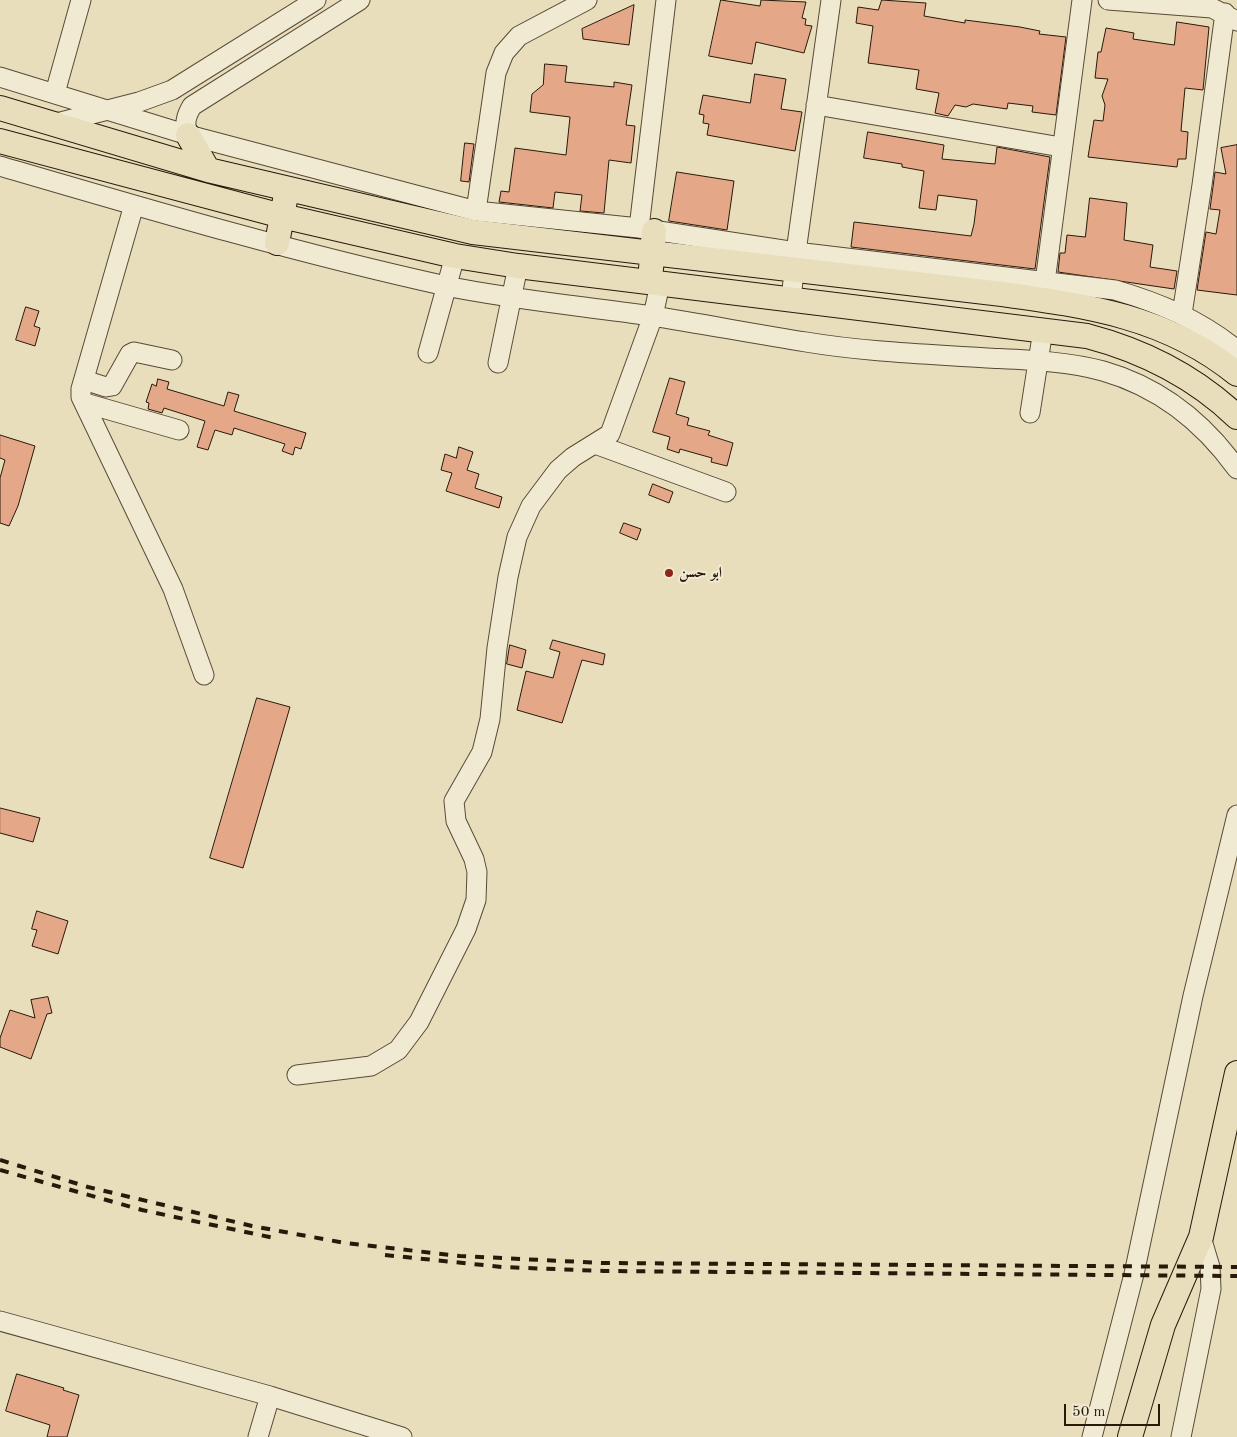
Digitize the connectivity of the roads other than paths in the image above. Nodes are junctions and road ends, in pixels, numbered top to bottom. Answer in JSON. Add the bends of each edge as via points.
{"nodes":[{"id":1,"x":81,"y":0,"type":"edge"},
{"id":2,"x":360,"y":0,"type":"edge"},
{"id":3,"x":587,"y":0,"type":"edge"},
{"id":4,"x":666,"y":0,"type":"edge"},
{"id":5,"x":831,"y":0,"type":"edge"},
{"id":6,"x":1082,"y":0,"type":"edge"},
{"id":7,"x":1120,"y":0,"type":"edge"},
{"id":8,"x":313,"y":1,"type":"edge"},
{"id":9,"x":1231,"y":17,"type":"edge"},
{"id":10,"x":282,"y":21,"type":"junction"},
{"id":11,"x":295,"y":41,"type":"junction"},
{"id":12,"x":0,"y":77,"type":"edge"},
{"id":13,"x":55,"y":93,"type":"junction"},
{"id":14,"x":816,"y":105,"type":"junction"},
{"id":15,"x":0,"y":108,"type":"edge"},
{"id":16,"x":106,"y":109,"type":"junction"},
{"id":17,"x":28,"y":117,"type":"junction"},
{"id":18,"x":53,"y":124,"type":"junction"},
{"id":19,"x":188,"y":135,"type":"junction"},
{"id":20,"x":9,"y":143,"type":"edge"},
{"id":21,"x":1061,"y":147,"type":"junction"},
{"id":22,"x":0,"y":166,"type":"edge"},
{"id":23,"x":208,"y":170,"type":"junction"},
{"id":24,"x":287,"y":188,"type":"junction"},
{"id":25,"x":134,"y":205,"type":"junction"},
{"id":26,"x":476,"y":211,"type":"junction"},
{"id":27,"x":282,"y":216,"type":"junction"},
{"id":28,"x":649,"y":237,"type":"junction"},
{"id":29,"x":277,"y":244,"type":"junction"},
{"id":30,"x":455,"y":256,"type":"junction"},
{"id":31,"x":794,"y":261,"type":"junction"},
{"id":32,"x":518,"y":266,"type":"junction"},
{"id":33,"x":1045,"y":282,"type":"junction"},
{"id":34,"x":655,"y":283,"type":"junction"},
{"id":35,"x":447,"y":286,"type":"junction"},
{"id":36,"x":1003,"y":286,"type":"junction"},
{"id":37,"x":511,"y":297,"type":"junction"},
{"id":38,"x":791,"y":300,"type":"junction"},
{"id":39,"x":1182,"y":314,"type":"junction"},
{"id":40,"x":653,"y":316,"type":"junction"},
{"id":41,"x":999,"y":325,"type":"junction"},
{"id":42,"x":1043,"y":330,"type":"junction"},
{"id":43,"x":1237,"y":350,"type":"edge"},
{"id":44,"x":428,"y":353,"type":"dead end"},
{"id":45,"x":172,"y":360,"type":"dead end"},
{"id":46,"x":1038,"y":360,"type":"junction"},
{"id":47,"x":498,"y":363,"type":"dead end"},
{"id":48,"x":1237,"y":374,"type":"edge"},
{"id":49,"x":84,"y":380,"type":"junction"},
{"id":50,"x":84,"y":403,"type":"junction"},
{"id":51,"x":1030,"y":413,"type":"dead end"},
{"id":52,"x":1237,"y":417,"type":"edge"},
{"id":53,"x":179,"y":430,"type":"dead end"},
{"id":54,"x":595,"y":444,"type":"junction"},
{"id":55,"x":1237,"y":469,"type":"edge"},
{"id":56,"x":726,"y":492,"type":"dead end"},
{"id":57,"x":204,"y":674,"type":"dead end"},
{"id":58,"x":1237,"y":815,"type":"edge"},
{"id":59,"x":1237,"y":1073,"type":"edge"},
{"id":60,"x":297,"y":1075,"type":"dead end"},
{"id":61,"x":1201,"y":1237,"type":"junction"},
{"id":62,"x":0,"y":1321,"type":"edge"},
{"id":63,"x":270,"y":1396,"type":"junction"},
{"id":64,"x":258,"y":1437,"type":"edge"},
{"id":65,"x":402,"y":1437,"type":"edge"},
{"id":66,"x":1092,"y":1437,"type":"edge"},
{"id":67,"x":1130,"y":1437,"type":"edge"},
{"id":68,"x":1181,"y":1437,"type":"edge"}],
"edges":[{"from":1,"to":13,"type":"street"},
{"from":2,"to":11,"type":"street"},
{"from":3,"to":26,"type":"street","via":[[518,36],[504,53],[496,73]]},
{"from":4,"to":28,"type":"street"},
{"from":5,"to":14,"type":"street"},
{"from":6,"to":21,"type":"street"},
{"from":7,"to":9,"type":"street","via":[[1212,8]]},
{"from":8,"to":10,"type":"street"},
{"from":9,"to":39,"type":"street"},
{"from":10,"to":11,"type":"street"},
{"from":10,"to":16,"type":"street","via":[[172,90]]},
{"from":11,"to":19,"type":"street","via":[[192,106],[186,115]]},
{"from":12,"to":13,"type":"street"},
{"from":13,"to":16,"type":"street"},
{"from":14,"to":21,"type":"street"},
{"from":14,"to":31,"type":"street"},
{"from":15,"to":17,"type":"main road"},
{"from":16,"to":18,"type":"street"},
{"from":16,"to":19,"type":"street"},
{"from":17,"to":18,"type":"main road"},
{"from":17,"to":20,"type":"main road"},
{"from":18,"to":23,"type":"main road"},
{"from":19,"to":23,"type":"main road"},
{"from":19,"to":26,"type":"street"},
{"from":20,"to":27,"type":"main road"},
{"from":21,"to":33,"type":"street"},
{"from":22,"to":25,"type":"street"},
{"from":23,"to":24,"type":"main road"},
{"from":24,"to":27,"type":"main road"},
{"from":24,"to":28,"type":"main road","via":[[473,232]]},
{"from":25,"to":29,"type":"street"},
{"from":25,"to":49,"type":"street"},
{"from":26,"to":28,"type":"street"},
{"from":27,"to":29,"type":"main road"},
{"from":27,"to":30,"type":"main road"},
{"from":28,"to":31,"type":"main road"},
{"from":28,"to":34,"type":"main road"},
{"from":29,"to":35,"type":"street"},
{"from":30,"to":32,"type":"main road"},
{"from":30,"to":35,"type":"street"},
{"from":31,"to":36,"type":"main road"},
{"from":31,"to":38,"type":"street"},
{"from":32,"to":34,"type":"main road"},
{"from":32,"to":37,"type":"street"},
{"from":33,"to":36,"type":"street"},
{"from":33,"to":39,"type":"street","via":[[1114,290]]},
{"from":34,"to":38,"type":"main road"},
{"from":34,"to":40,"type":"street"},
{"from":35,"to":37,"type":"street"},
{"from":35,"to":44,"type":"street"},
{"from":36,"to":41,"type":"main road"},
{"from":36,"to":48,"type":"main road","via":[[1140,320],[1180,336]]},
{"from":37,"to":40,"type":"street"},
{"from":37,"to":47,"type":"street"},
{"from":38,"to":41,"type":"main road"},
{"from":39,"to":43,"type":"street"},
{"from":40,"to":46,"type":"street","via":[[852,350]]},
{"from":40,"to":54,"type":"street","via":[[610,434]]},
{"from":41,"to":42,"type":"main road"},
{"from":42,"to":46,"type":"street"},
{"from":42,"to":52,"type":"main road","via":[[1087,336],[1150,357],[1188,378]]},
{"from":45,"to":49,"type":"street","via":[[134,352],[112,386]]},
{"from":46,"to":51,"type":"street"},
{"from":46,"to":55,"type":"street","via":[[1106,372],[1159,395],[1206,431]]},
{"from":49,"to":50,"type":"street","via":[[81,389]]},
{"from":50,"to":53,"type":"street"},
{"from":50,"to":57,"type":"street","via":[[173,589]]},
{"from":54,"to":56,"type":"street"},
{"from":54,"to":60,"type":"street","via":[[558,470],[531,506],[517,537],[498,639],[490,719],[482,752],[454,801],[456,821],[477,872],[476,900],[466,929],[419,1022],[398,1050],[371,1066]]},
{"from":58,"to":66,"type":"street","via":[[1134,1274]]},
{"from":59,"to":61,"type":"main road"},
{"from":61,"to":67,"type":"main road","via":[[1163,1326]]},
{"from":61,"to":68,"type":"street","via":[[1210,1267],[1211,1289]]},
{"from":62,"to":63,"type":"street"},
{"from":63,"to":64,"type":"street"},
{"from":63,"to":65,"type":"street"}]}
